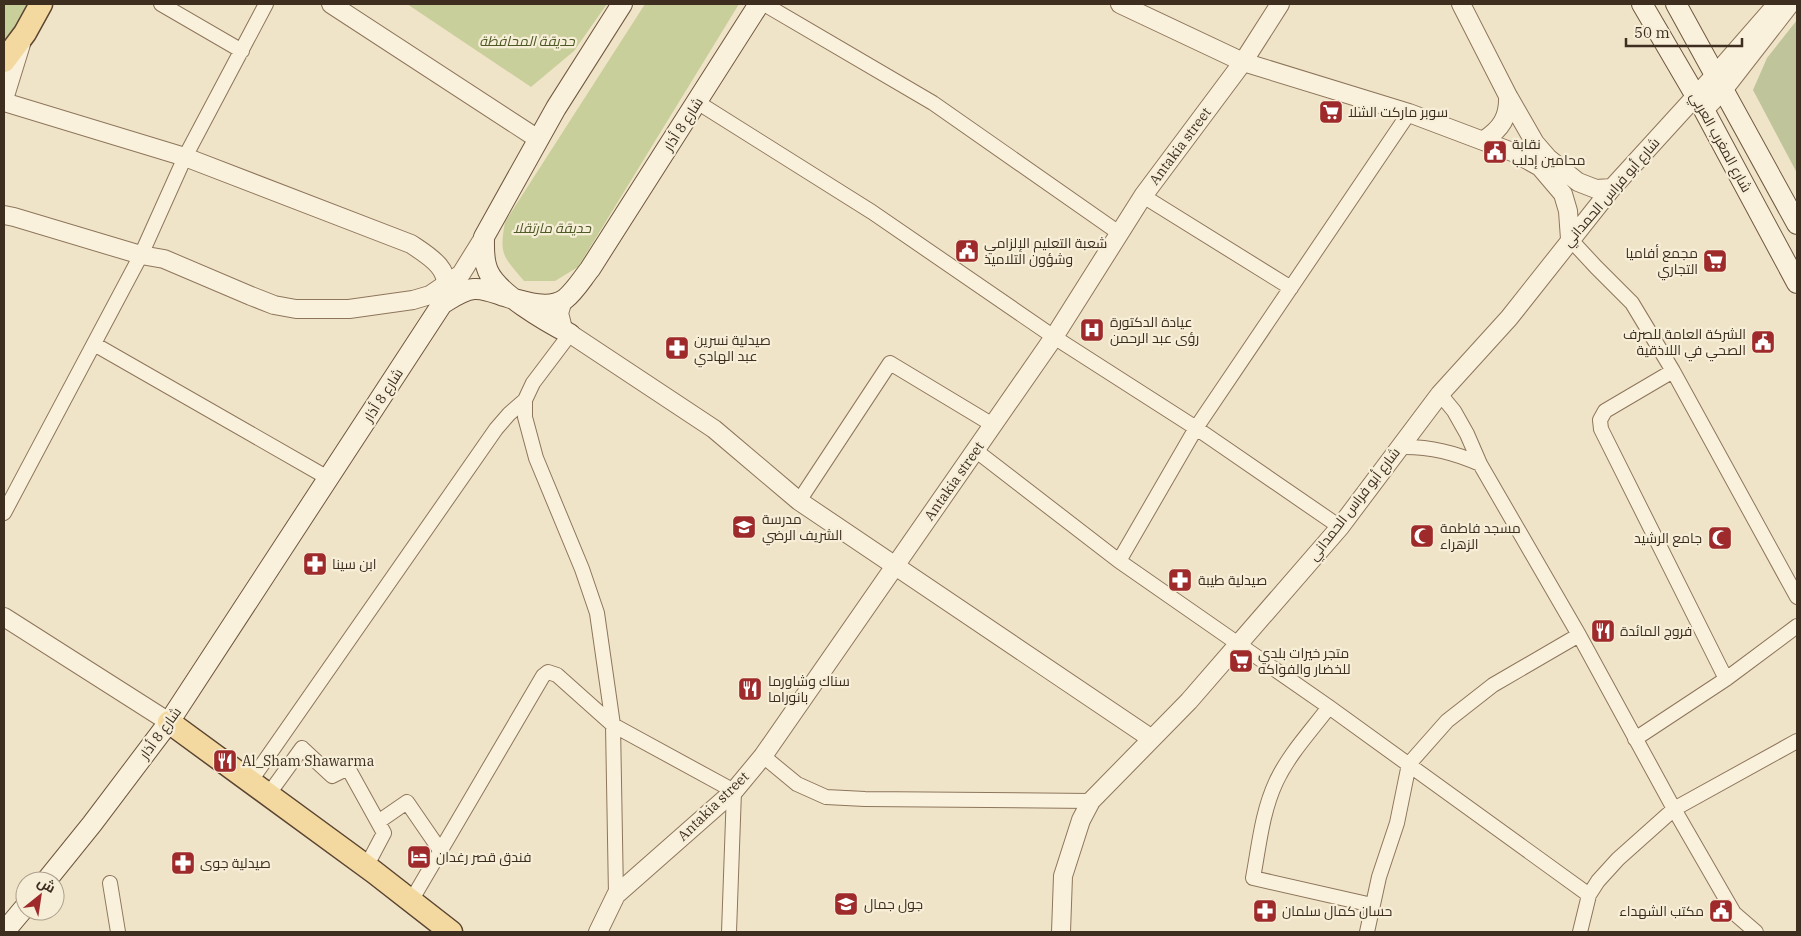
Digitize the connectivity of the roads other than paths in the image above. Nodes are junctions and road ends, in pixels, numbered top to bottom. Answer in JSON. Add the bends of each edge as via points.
{"nodes":[{"id":1,"x":41,"y":4,"type":"edge"},
{"id":2,"x":161,"y":4,"type":"edge"},
{"id":3,"x":266,"y":4,"type":"edge"},
{"id":4,"x":331,"y":4,"type":"edge"},
{"id":5,"x":622,"y":4,"type":"edge"},
{"id":6,"x":759,"y":4,"type":"edge"},
{"id":7,"x":764,"y":4,"type":"edge"},
{"id":8,"x":1120,"y":4,"type":"edge"},
{"id":9,"x":1280,"y":4,"type":"edge"},
{"id":10,"x":1461,"y":4,"type":"edge"},
{"id":11,"x":1642,"y":4,"type":"edge"},
{"id":12,"x":1676,"y":4,"type":"edge"},
{"id":13,"x":1777,"y":4,"type":"edge"},
{"id":14,"x":1790,"y":4,"type":"edge"},
{"id":15,"x":1142,"y":8,"type":"edge"},
{"id":16,"x":25,"y":33,"type":"junction"},
{"id":17,"x":242,"y":51,"type":"junction"},
{"id":18,"x":4,"y":61,"type":"edge"},
{"id":19,"x":1243,"y":62,"type":"junction"},
{"id":20,"x":1720,"y":82,"type":"junction"},
{"id":21,"x":1508,"y":96,"type":"junction"},
{"id":22,"x":4,"y":100,"type":"edge"},
{"id":23,"x":698,"y":102,"type":"junction"},
{"id":24,"x":1700,"y":103,"type":"junction"},
{"id":25,"x":1409,"y":113,"type":"junction"},
{"id":26,"x":538,"y":139,"type":"junction"},
{"id":27,"x":1484,"y":140,"type":"junction"},
{"id":28,"x":185,"y":157,"type":"junction"},
{"id":29,"x":1612,"y":188,"type":"junction"},
{"id":30,"x":1142,"y":196,"type":"junction"},
{"id":31,"x":4,"y":215,"type":"edge"},
{"id":32,"x":1797,"y":224,"type":"edge"},
{"id":33,"x":1119,"y":233,"type":"junction"},
{"id":34,"x":484,"y":237,"type":"junction"},
{"id":35,"x":1570,"y":239,"type":"junction"},
{"id":36,"x":141,"y":255,"type":"junction"},
{"id":37,"x":1797,"y":283,"type":"edge"},
{"id":38,"x":448,"y":284,"type":"junction"},
{"id":39,"x":1291,"y":288,"type":"junction"},
{"id":40,"x":514,"y":299,"type":"junction"},
{"id":41,"x":563,"y":300,"type":"junction"},
{"id":42,"x":442,"y":304,"type":"junction"},
{"id":43,"x":570,"y":334,"type":"junction"},
{"id":44,"x":1054,"y":337,"type":"junction"},
{"id":45,"x":94,"y":344,"type":"junction"},
{"id":46,"x":1673,"y":371,"type":"junction"},
{"id":47,"x":1440,"y":394,"type":"junction"},
{"id":48,"x":525,"y":400,"type":"junction"},
{"id":49,"x":992,"y":425,"type":"junction"},
{"id":50,"x":1196,"y":428,"type":"junction"},
{"id":51,"x":1399,"y":447,"type":"junction"},
{"id":52,"x":975,"y":450,"type":"junction"},
{"id":53,"x":1480,"y":464,"type":"junction"},
{"id":54,"x":328,"y":478,"type":"junction"},
{"id":55,"x":799,"y":501,"type":"junction"},
{"id":56,"x":4,"y":513,"type":"edge"},
{"id":57,"x":1340,"y":527,"type":"junction"},
{"id":58,"x":1119,"y":561,"type":"junction"},
{"id":59,"x":896,"y":565,"type":"junction"},
{"id":60,"x":1797,"y":597,"type":"edge"},
{"id":61,"x":4,"y":617,"type":"edge"},
{"id":62,"x":1797,"y":626,"type":"edge"},
{"id":63,"x":1579,"y":635,"type":"junction"},
{"id":64,"x":1238,"y":643,"type":"junction"},
{"id":65,"x":1726,"y":679,"type":"junction"},
{"id":66,"x":1329,"y":707,"type":"junction"},
{"id":67,"x":169,"y":722,"type":"junction"},
{"id":68,"x":613,"y":724,"type":"junction"},
{"id":69,"x":1152,"y":739,"type":"junction"},
{"id":70,"x":1636,"y":739,"type":"junction"},
{"id":71,"x":1797,"y":741,"type":"edge"},
{"id":72,"x":763,"y":756,"type":"junction"},
{"id":73,"x":1409,"y":764,"type":"junction"},
{"id":74,"x":250,"y":782,"type":"junction"},
{"id":75,"x":734,"y":791,"type":"junction"},
{"id":76,"x":268,"y":795,"type":"junction"},
{"id":77,"x":1091,"y":801,"type":"junction"},
{"id":78,"x":1674,"y":809,"type":"junction"},
{"id":79,"x":378,"y":822,"type":"junction"},
{"id":80,"x":440,"y":850,"type":"junction"},
{"id":81,"x":366,"y":867,"type":"junction"},
{"id":82,"x":54,"y":871,"type":"edge"},
{"id":83,"x":110,"y":883,"type":"dead end"},
{"id":84,"x":616,"y":895,"type":"junction"},
{"id":85,"x":1589,"y":895,"type":"junction"},
{"id":86,"x":411,"y":901,"type":"junction"},
{"id":87,"x":1372,"y":905,"type":"junction"},
{"id":88,"x":15,"y":919,"type":"edge"},
{"id":89,"x":4,"y":932,"type":"edge"},
{"id":90,"x":118,"y":932,"type":"edge"},
{"id":91,"x":451,"y":932,"type":"edge"},
{"id":92,"x":598,"y":932,"type":"edge"},
{"id":93,"x":729,"y":932,"type":"edge"},
{"id":94,"x":1061,"y":932,"type":"edge"},
{"id":95,"x":1367,"y":932,"type":"edge"},
{"id":96,"x":1580,"y":932,"type":"edge"},
{"id":97,"x":1756,"y":932,"type":"edge"}],
"edges":[{"from":1,"to":16,"type":"main road"},
{"from":2,"to":17,"type":"street"},
{"from":3,"to":17,"type":"street"},
{"from":4,"to":26,"type":"street"},
{"from":5,"to":26,"type":"main road"},
{"from":6,"to":23,"type":"main road","name":"شارع 8 أذار"},
{"from":7,"to":33,"type":"street","via":[[933,103]]},
{"from":8,"to":15,"type":"street"},
{"from":9,"to":19,"type":"street","name":"Antakia street"},
{"from":10,"to":21,"type":"street"},
{"from":11,"to":24,"type":"main road","name":"شارع المغرب العربي"},
{"from":12,"to":20,"type":"main road","name":"شارع المغرب العربي"},
{"from":13,"to":20,"type":"street"},
{"from":14,"to":20,"type":"street"},
{"from":15,"to":19,"type":"street"},
{"from":16,"to":18,"type":"main road"},
{"from":16,"to":22,"type":"street"},
{"from":17,"to":28,"type":"street"},
{"from":19,"to":25,"type":"street"},
{"from":19,"to":30,"type":"street","name":"Antakia street"},
{"from":20,"to":24,"type":"street","name":"شارع أبو فراس الحمداني"},
{"from":20,"to":32,"type":"main road","name":"شارع المغرب العربي"},
{"from":21,"to":27,"type":"street","via":[[1505,120]]},
{"from":21,"to":29,"type":"street","via":[[1535,143],[1548,158],[1578,182],[1596,189]]},
{"from":22,"to":28,"type":"street"},
{"from":23,"to":41,"type":"main road","name":"شارع 8 أذار","via":[[590,269]]},
{"from":23,"to":44,"type":"street","via":[[872,212]]},
{"from":24,"to":29,"type":"street","name":"شارع أبو فراس الحمداني"},
{"from":24,"to":37,"type":"main road","name":"شارع المغرب العربي"},
{"from":25,"to":27,"type":"street"},
{"from":25,"to":39,"type":"street"},
{"from":26,"to":34,"type":"main road"},
{"from":27,"to":35,"type":"street","via":[[1515,153],[1551,177],[1563,194]]},
{"from":28,"to":36,"type":"street"},
{"from":28,"to":38,"type":"street","via":[[411,244],[429,255],[442,270]]},
{"from":29,"to":35,"type":"street","name":"شارع أبو فراس الحمداني"},
{"from":30,"to":33,"type":"street","name":"Antakia street"},
{"from":30,"to":39,"type":"street"},
{"from":31,"to":36,"type":"street"},
{"from":33,"to":44,"type":"street","name":"Antakia street"},
{"from":34,"to":38,"type":"street","via":[[461,274]]},
{"from":34,"to":40,"type":"main road","via":[[483,256],[488,272],[498,286]]},
{"from":35,"to":46,"type":"street","via":[[1632,303]]},
{"from":35,"to":47,"type":"street","name":"شارع أبو فراس الحمداني","via":[[1509,318]]},
{"from":36,"to":38,"type":"street","via":[[164,258],[274,305],[296,309],[349,309],[406,301],[430,295]]},
{"from":36,"to":45,"type":"street"},
{"from":38,"to":42,"type":"street"},
{"from":39,"to":50,"type":"street"},
{"from":40,"to":41,"type":"main road","name":"شارع 8 أذار","via":[[541,305]]},
{"from":40,"to":42,"type":"main road","name":"شارع 8 أذار","via":[[474,289]]},
{"from":40,"to":43,"type":"main road"},
{"from":41,"to":43,"type":"street","via":[[560,321]]},
{"from":42,"to":54,"type":"main road","name":"شارع 8 أذار"},
{"from":43,"to":48,"type":"street","via":[[533,383]]},
{"from":43,"to":55,"type":"street","via":[[714,429]]},
{"from":44,"to":49,"type":"street","name":"Antakia street"},
{"from":44,"to":50,"type":"street"},
{"from":45,"to":54,"type":"street"},
{"from":45,"to":56,"type":"street"},
{"from":46,"to":60,"type":"street"},
{"from":46,"to":65,"type":"street","via":[[1606,411],[1600,420],[1601,429]]},
{"from":47,"to":51,"type":"street","name":"شارع أبو فراس الحمداني"},
{"from":47,"to":53,"type":"street","via":[[1454,411]]},
{"from":48,"to":68,"type":"street","via":[[525,418],[536,458],[598,613]]},
{"from":48,"to":74,"type":"street","via":[[496,430]]},
{"from":49,"to":52,"type":"street","name":"Antakia street"},
{"from":49,"to":55,"type":"street","via":[[890,363]]},
{"from":50,"to":57,"type":"street"},
{"from":50,"to":58,"type":"street"},
{"from":51,"to":53,"type":"street","via":[[1440,450]]},
{"from":51,"to":57,"type":"street","name":"شارع أبو فراس الحمداني"},
{"from":52,"to":58,"type":"street"},
{"from":52,"to":59,"type":"street","name":"Antakia street"},
{"from":53,"to":63,"type":"street"},
{"from":54,"to":67,"type":"main road","name":"شارع 8 أذار"},
{"from":55,"to":59,"type":"street"},
{"from":57,"to":64,"type":"street","name":"شارع أبو فراس الحمداني"},
{"from":58,"to":64,"type":"street"},
{"from":59,"to":69,"type":"street"},
{"from":59,"to":72,"type":"street","name":"Antakia street"},
{"from":61,"to":67,"type":"street"},
{"from":62,"to":65,"type":"street"},
{"from":63,"to":70,"type":"street"},
{"from":63,"to":73,"type":"street","via":[[1510,674],[1464,707],[1447,721]]},
{"from":64,"to":66,"type":"street"},
{"from":64,"to":69,"type":"street","name":"شارع أبو فراس الحمداني"},
{"from":65,"to":70,"type":"street"},
{"from":66,"to":73,"type":"street"},
{"from":66,"to":87,"type":"street","via":[[1276,781],[1266,809],[1253,878]]},
{"from":67,"to":74,"type":"main road"},
{"from":67,"to":82,"type":"main road","name":"شارع 8 أذار"},
{"from":68,"to":75,"type":"street"},
{"from":68,"to":80,"type":"street","via":[[557,675],[548,672]]},
{"from":68,"to":84,"type":"street"},
{"from":69,"to":77,"type":"street","name":"شارع أبو فراس الحمداني"},
{"from":70,"to":78,"type":"street"},
{"from":71,"to":78,"type":"street"},
{"from":72,"to":75,"type":"street","name":"Antakia street"},
{"from":72,"to":77,"type":"street","via":[[797,784],[826,797]]},
{"from":73,"to":85,"type":"street"},
{"from":73,"to":87,"type":"street","via":[[1397,822]]},
{"from":74,"to":76,"type":"main road"},
{"from":75,"to":84,"type":"street","name":"Antakia street"},
{"from":75,"to":93,"type":"street"},
{"from":76,"to":79,"type":"street","via":[[302,748],[332,776],[348,768]]},
{"from":76,"to":81,"type":"main road"},
{"from":77,"to":94,"type":"street","name":"شارع أبو فراس الحمداني","via":[[1081,820],[1063,876]]},
{"from":78,"to":85,"type":"street","via":[[1618,859]]},
{"from":78,"to":97,"type":"street","via":[[1734,913]]},
{"from":79,"to":80,"type":"street","via":[[407,802]]},
{"from":79,"to":81,"type":"street","via":[[384,833]]},
{"from":80,"to":86,"type":"street"},
{"from":81,"to":86,"type":"main road"},
{"from":83,"to":90,"type":"street"},
{"from":84,"to":92,"type":"street","name":"Antakia street"},
{"from":85,"to":96,"type":"street"},
{"from":86,"to":91,"type":"main road"},
{"from":87,"to":95,"type":"street"},
{"from":88,"to":89,"type":"main road"}]}
